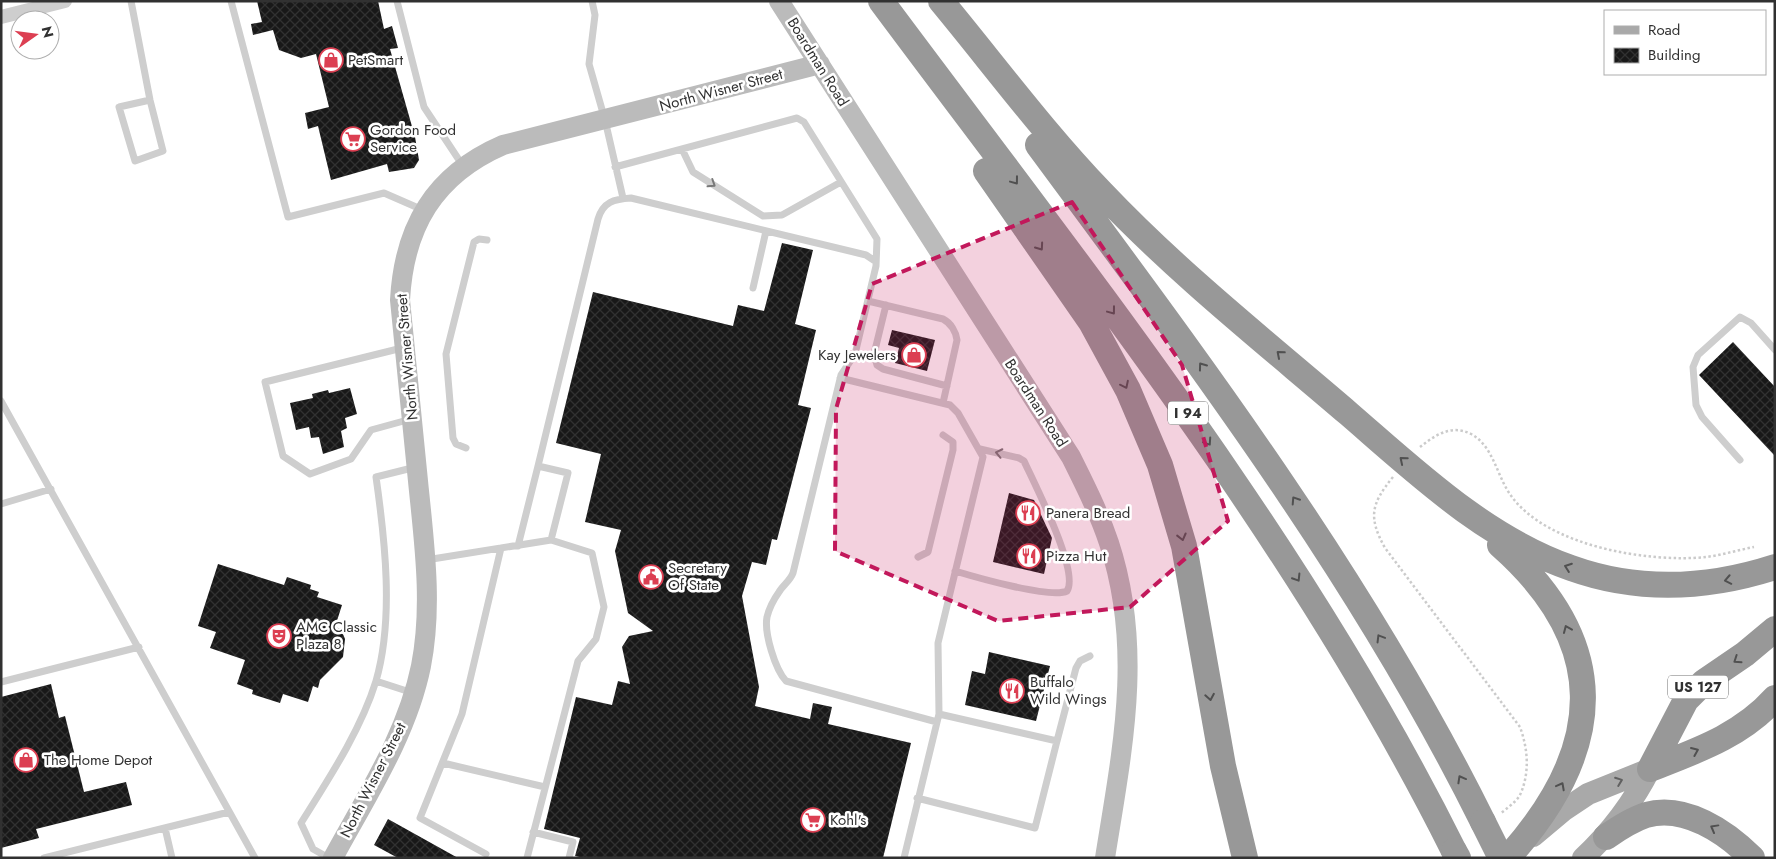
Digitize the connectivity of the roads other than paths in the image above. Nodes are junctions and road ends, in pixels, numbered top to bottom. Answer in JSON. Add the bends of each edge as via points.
{"nodes":[{"id":1,"x":65,"y":1,"type":"edge"},
{"id":2,"x":131,"y":1,"type":"edge"},
{"id":3,"x":231,"y":1,"type":"edge"},
{"id":4,"x":397,"y":1,"type":"edge"},
{"id":5,"x":592,"y":1,"type":"edge"},
{"id":6,"x":779,"y":1,"type":"edge"},
{"id":7,"x":880,"y":1,"type":"edge"},
{"id":8,"x":933,"y":1,"type":"edge"},
{"id":9,"x":941,"y":1,"type":"edge"},
{"id":10,"x":1,"y":17,"type":"edge"},
{"id":11,"x":820,"y":64,"type":"junction"},
{"id":12,"x":150,"y":100,"type":"junction"},
{"id":13,"x":605,"y":120,"type":"junction"},
{"id":14,"x":682,"y":149,"type":"junction"},
{"id":15,"x":615,"y":166,"type":"junction"},
{"id":16,"x":464,"y":168,"type":"junction"},
{"id":17,"x":841,"y":182,"type":"junction"},
{"id":18,"x":623,"y":198,"type":"junction"},
{"id":19,"x":424,"y":210,"type":"junction"},
{"id":20,"x":766,"y":231,"type":"junction"},
{"id":21,"x":487,"y":240,"type":"dead end"},
{"id":22,"x":875,"y":261,"type":"junction"},
{"id":23,"x":753,"y":288,"type":"dead end"},
{"id":24,"x":868,"y":301,"type":"junction"},
{"id":25,"x":886,"y":305,"type":"junction"},
{"id":26,"x":405,"y":347,"type":"junction"},
{"id":27,"x":1775,"y":350,"type":"edge"},
{"id":28,"x":840,"y":378,"type":"junction"},
{"id":29,"x":947,"y":386,"type":"junction"},
{"id":30,"x":1,"y":401,"type":"edge"},
{"id":31,"x":943,"y":403,"type":"junction"},
{"id":32,"x":412,"y":418,"type":"junction"},
{"id":33,"x":943,"y":435,"type":"dead end"},
{"id":34,"x":466,"y":448,"type":"dead end"},
{"id":35,"x":980,"y":449,"type":"junction"},
{"id":36,"x":1740,"y":460,"type":"dead end"},
{"id":37,"x":538,"y":466,"type":"junction"},
{"id":38,"x":416,"y":467,"type":"junction"},
{"id":39,"x":1434,"y":486,"type":"junction"},
{"id":40,"x":51,"y":489,"type":"junction"},
{"id":41,"x":1,"y":504,"type":"edge"},
{"id":42,"x":551,"y":540,"type":"junction"},
{"id":43,"x":518,"y":546,"type":"junction"},
{"id":44,"x":501,"y":548,"type":"junction"},
{"id":45,"x":918,"y":557,"type":"dead end"},
{"id":46,"x":426,"y":560,"type":"junction"},
{"id":47,"x":1775,"y":567,"type":"edge"},
{"id":48,"x":955,"y":571,"type":"junction"},
{"id":49,"x":1775,"y":629,"type":"edge"},
{"id":50,"x":138,"y":647,"type":"junction"},
{"id":51,"x":1090,"y":656,"type":"dead end"},
{"id":52,"x":376,"y":681,"type":"junction"},
{"id":53,"x":1,"y":682,"type":"edge"},
{"id":54,"x":413,"y":693,"type":"junction"},
{"id":55,"x":1775,"y":698,"type":"edge"},
{"id":56,"x":938,"y":718,"type":"junction"},
{"id":57,"x":1057,"y":742,"type":"junction"},
{"id":58,"x":443,"y":762,"type":"junction"},
{"id":59,"x":1650,"y":769,"type":"junction"},
{"id":60,"x":545,"y":787,"type":"junction"},
{"id":61,"x":917,"y":798,"type":"junction"},
{"id":62,"x":229,"y":812,"type":"junction"},
{"id":63,"x":165,"y":828,"type":"junction"},
{"id":64,"x":533,"y":832,"type":"junction"},
{"id":65,"x":1606,"y":837,"type":"junction"},
{"id":66,"x":486,"y":854,"type":"dead end"},
{"id":67,"x":1456,"y":855,"type":"edge"},
{"id":68,"x":1507,"y":856,"type":"edge"},
{"id":69,"x":44,"y":858,"type":"edge"},
{"id":70,"x":172,"y":858,"type":"edge"},
{"id":71,"x":255,"y":858,"type":"edge"},
{"id":72,"x":329,"y":858,"type":"edge"},
{"id":73,"x":333,"y":858,"type":"edge"},
{"id":74,"x":527,"y":858,"type":"edge"},
{"id":75,"x":569,"y":858,"type":"edge"},
{"id":76,"x":904,"y":858,"type":"edge"},
{"id":77,"x":1105,"y":858,"type":"edge"},
{"id":78,"x":1246,"y":858,"type":"edge"},
{"id":79,"x":1583,"y":858,"type":"edge"},
{"id":80,"x":1752,"y":858,"type":"edge"}],
"edges":[{"from":1,"to":10,"type":"street"},
{"from":2,"to":12,"type":"lane"},
{"from":3,"to":19,"type":"lane","via":[[288,217],[384,193]]},
{"from":4,"to":16,"type":"lane","via":[[424,107]]},
{"from":5,"to":13,"type":"lane","via":[[595,15],[589,64]]},
{"from":6,"to":11,"type":"street","name":"Boardman Road"},
{"from":7,"to":67,"type":"highway","number":"I 94","one_way":true,"via":[[1176,396],[1229,473],[1363,687]]},
{"from":7,"to":78,"type":"highway","one_way":true,"via":[[969,145],[1077,300],[1114,362],[1150,439],[1184,546],[1221,756]]},
{"from":68,"to":8,"type":"highway","number":"I 94","one_way":true,"bridge":true,"via":[[1490,820],[1465,785],[1385,646],[1276,471],[1181,336]]},
{"from":39,"to":9,"type":"highway","one_way":true,"via":[[1214,298],[1118,209],[1077,166]]},
{"from":11,"to":13,"type":"street","name":"North Wisner Street"},
{"from":11,"to":77,"type":"street","name":"Boardman Road","via":[[1071,457],[1109,544],[1123,602],[1129,688]]},
{"from":12,"to":12,"type":"lane","via":[[119,106],[135,160],[163,151]]},
{"from":13,"to":15,"type":"lane"},
{"from":13,"to":16,"type":"street","name":"North Wisner Street","via":[[503,145],[482,154]]},
{"from":14,"to":15,"type":"lane"},
{"from":14,"to":17,"type":"lane","one_way":true,"via":[[693,172],[763,216],[782,215]]},
{"from":14,"to":17,"type":"lane","via":[[797,118],[804,122]]},
{"from":15,"to":18,"type":"lane"},
{"from":16,"to":19,"type":"street","name":"North Wisner Street"},
{"from":17,"to":22,"type":"lane","via":[[877,239]]},
{"from":18,"to":20,"type":"lane"},
{"from":18,"to":37,"type":"lane","via":[[606,204],[600,213]]},
{"from":19,"to":26,"type":"street","name":"North Wisner Street","via":[[408,242],[403,268],[400,300]]},
{"from":20,"to":22,"type":"lane","via":[[866,255]]},
{"from":20,"to":23,"type":"lane"},
{"from":21,"to":34,"type":"lane","via":[[474,242],[446,354],[453,438],[456,444]]},
{"from":22,"to":24,"type":"lane"},
{"from":24,"to":25,"type":"lane"},
{"from":24,"to":28,"type":"lane","via":[[855,354]]},
{"from":25,"to":29,"type":"lane","via":[[948,322],[957,340]]},
{"from":25,"to":29,"type":"lane","via":[[874,354],[877,365]]},
{"from":26,"to":32,"type":"street","name":"North Wisner Street"},
{"from":26,"to":32,"type":"lane","via":[[265,382],[283,456],[310,474],[351,459],[371,430]]},
{"from":27,"to":36,"type":"lane","via":[[1751,323],[1740,317],[1698,355],[1692,367],[1696,404],[1702,417]]},
{"from":28,"to":31,"type":"lane"},
{"from":28,"to":56,"type":"lane","via":[[793,573],[780,590],[767,619],[774,661],[786,680]]},
{"from":29,"to":31,"type":"lane"},
{"from":30,"to":40,"type":"lane"},
{"from":31,"to":35,"type":"lane","via":[[956,410]]},
{"from":32,"to":38,"type":"street","name":"North Wisner Street"},
{"from":33,"to":45,"type":"lane","via":[[953,442],[953,450],[928,552]]},
{"from":35,"to":48,"type":"lane","via":[[982,463]]},
{"from":48,"to":35,"type":"lane","one_way":true,"via":[[1008,586],[1062,593],[1069,587],[1070,576],[1062,545],[1024,461]]},
{"from":37,"to":42,"type":"lane","via":[[568,473]]},
{"from":37,"to":43,"type":"lane"},
{"from":38,"to":46,"type":"street","name":"North Wisner Street"},
{"from":38,"to":52,"type":"lane","via":[[376,477],[386,578]]},
{"from":47,"to":39,"type":"highway","one_way":true,"via":[[1723,581],[1683,585],[1644,584],[1593,575],[1524,548]]},
{"from":68,"to":39,"type":"highway","one_way":true,"via":[[1548,809],[1573,760],[1582,706],[1578,658],[1564,620],[1537,582],[1514,557]]},
{"from":40,"to":41,"type":"lane"},
{"from":40,"to":50,"type":"lane"},
{"from":42,"to":43,"type":"lane"},
{"from":42,"to":60,"type":"lane","via":[[592,553],[604,608],[596,639],[578,661]]},
{"from":43,"to":44,"type":"lane"},
{"from":44,"to":46,"type":"lane"},
{"from":44,"to":58,"type":"lane","via":[[462,714]]},
{"from":46,"to":54,"type":"street","name":"North Wisner Street","via":[[427,624]]},
{"from":48,"to":56,"type":"lane","via":[[938,643]]},
{"from":49,"to":59,"type":"highway","number":"US 127","one_way":true,"via":[[1704,682],[1686,700]]},
{"from":50,"to":53,"type":"lane"},
{"from":50,"to":62,"type":"lane"},
{"from":51,"to":57,"type":"lane","via":[[1080,661],[1076,668]]},
{"from":52,"to":54,"type":"lane"},
{"from":52,"to":72,"type":"lane","via":[[363,714],[302,823],[313,849]]},
{"from":54,"to":73,"type":"street","name":"North Wisner Street","via":[[392,749]]},
{"from":59,"to":55,"type":"highway","one_way":true,"via":[[1733,733]]},
{"from":56,"to":57,"type":"lane"},
{"from":56,"to":61,"type":"lane"},
{"from":57,"to":61,"type":"lane","via":[[1035,828]]},
{"from":58,"to":60,"type":"lane"},
{"from":58,"to":66,"type":"lane","via":[[420,818]]},
{"from":59,"to":65,"type":"main road","number":"US 127","via":[[1628,808]]},
{"from":68,"to":59,"type":"main road","one_way":true,"via":[[1580,799]]},
{"from":60,"to":64,"type":"lane"},
{"from":61,"to":76,"type":"lane"},
{"from":62,"to":63,"type":"lane"},
{"from":62,"to":71,"type":"lane"},
{"from":63,"to":69,"type":"lane"},
{"from":63,"to":70,"type":"lane"},
{"from":64,"to":74,"type":"lane"},
{"from":64,"to":75,"type":"lane","via":[[573,842]]},
{"from":65,"to":79,"type":"main road","number":"US 127"},
{"from":80,"to":65,"type":"highway","one_way":true,"via":[[1716,829],[1673,813],[1656,813],[1636,819]]}]}
